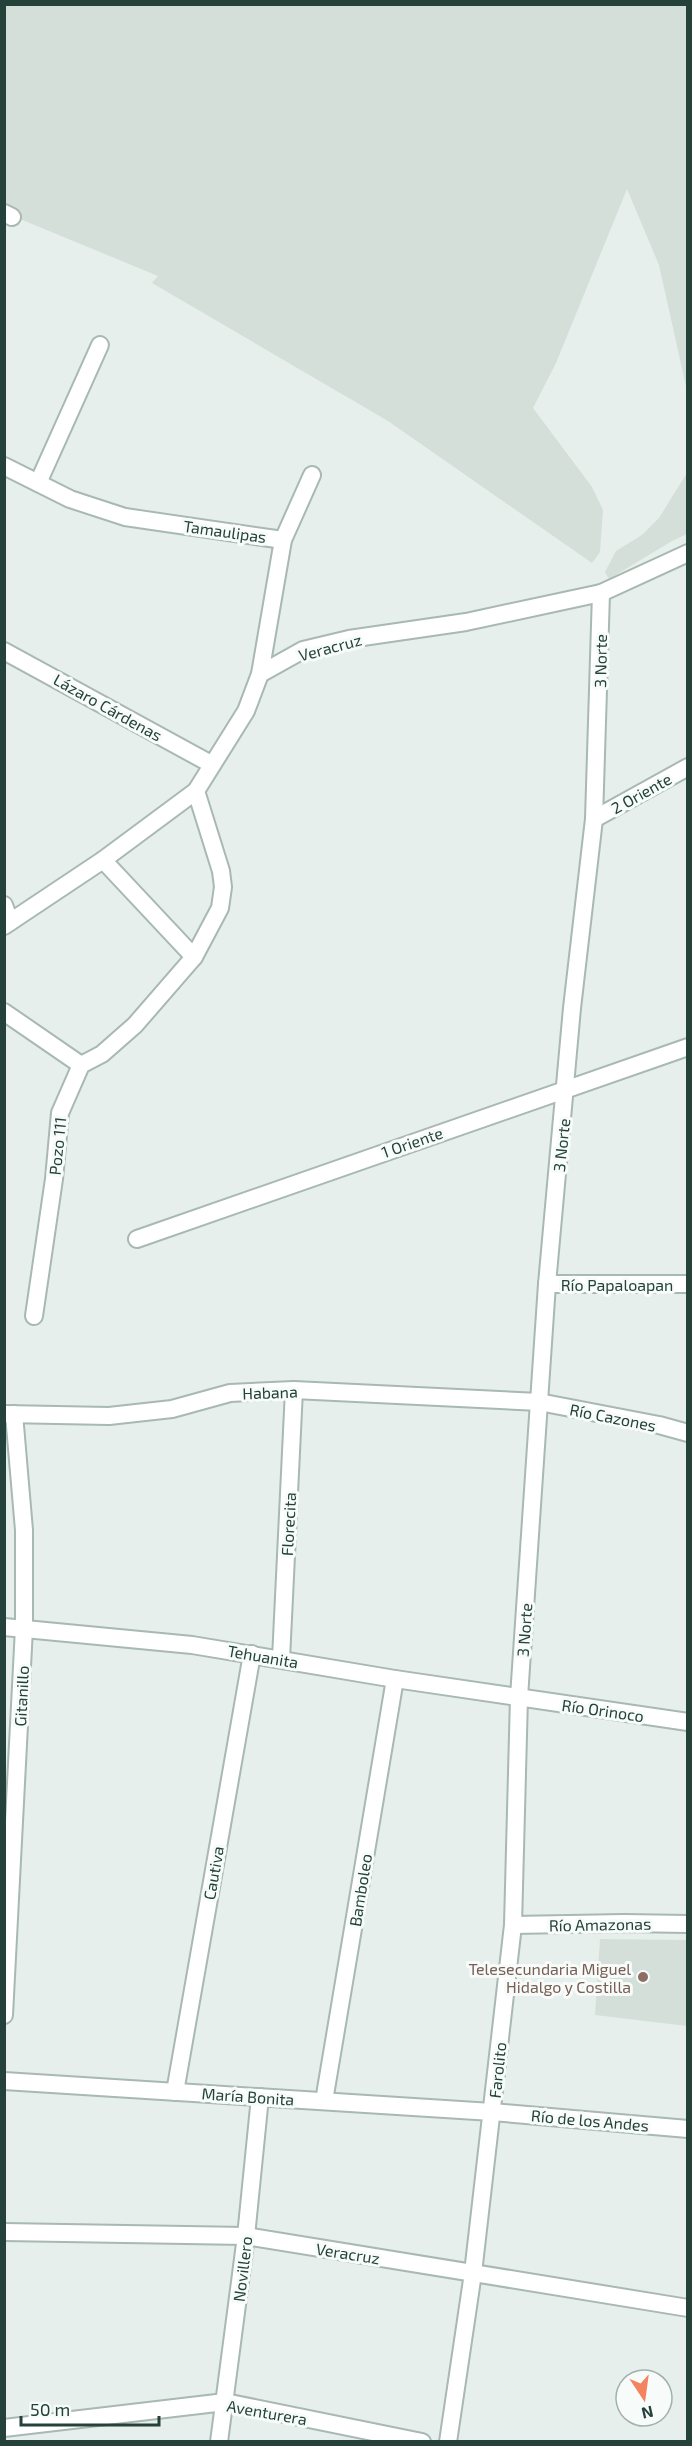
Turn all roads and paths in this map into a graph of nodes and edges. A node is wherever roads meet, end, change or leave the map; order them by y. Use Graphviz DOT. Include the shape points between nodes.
graph roads {
  1 [pos="100,345"];
  2 [pos="5,468"];
  3 [pos="312,475"];
  4 [pos="38,483"];
  5 [pos="283,540"];
  6 [pos="687,553"];
  7 [pos="601,593"];
  8 [pos="4,651"];
  9 [pos="260,674"];
  10 [pos="212,764"];
  11 [pos="687,767"];
  12 [pos="196,791"];
  13 [pos="594,819"];
  14 [pos="103,860"];
  15 [pos="4,905"];
  16 [pos="7,924"];
  17 [pos="194,957"];
  18 [pos="4,1012"];
  19 [pos="687,1047"];
  20 [pos="81,1065"];
  21 [pos="567,1088"];
  22 [pos="137,1239"];
  23 [pos="547,1284"];
  24 [pos="687,1284"];
  25 [pos="34,1316"];
  26 [pos="294,1390"];
  27 [pos="538,1402"];
  28 [pos="9,1414"];
  29 [pos="687,1433"];
  30 [pos="4,1627"];
  31 [pos="24,1628"];
  32 [pos="252,1654"];
  33 [pos="281,1659"];
  34 [pos="395,1679"];
  35 [pos="519,1697"];
  36 [pos="687,1722"];
  37 [pos="687,1924"];
  38 [pos="513,1925"];
  39 [pos="4,2015"];
  40 [pos="4,2081"];
  41 [pos="175,2092"];
  42 [pos="260,2097"];
  43 [pos="324,2101"];
  44 [pos="492,2112"];
  45 [pos="687,2129"];
  46 [pos="4,2232"];
  47 [pos="246,2236"];
  48 [pos="473,2273"];
  49 [pos="687,2308"];
  50 [pos="225,2402"];
  51 [pos="4,2428"];
  52 [pos="219,2442"];
  53 [pos="422,2442"];
  54 [pos="448,2442"];
  1 -- 4 [label="street"];
  2 -- 4 [label="street, Tamaulipas"];
  3 -- 5 [label="street"];
  4 -- 5 [label="street, Tamaulipas" via="70,499 125,517"];
  5 -- 9 [label="street, Tamaulipas"];
  6 -- 7 [label="street, Veracruz"];
  7 -- 9 [label="street, Veracruz" via="466,622 349,639 303,650"];
  7 -- 13 [label="street, 3 Norte"];
  8 -- 10 [label="street, Lázaro Cárdenas"];
  9 -- 10 [label="street" via="246,711"];
  10 -- 12 [label="street"];
  11 -- 13 [label="street, 2 Oriente"];
  12 -- 14 [label="street"];
  12 -- 17 [label="street" via="223,887 220,909"];
  13 -- 21 [label="street, 3 Norte" via="572,1008"];
  14 -- 16 [label="street"];
  14 -- 17 [label="street"];
  15 -- 16 [label="street"];
  17 -- 20 [label="street" via="135,1025 102,1054"];
  18 -- 20 [label="street"];
  19 -- 21 [label="street, 1 Oriente"];
  20 -- 25 [label="street, Pozo 111" via="60,1113"];
  21 -- 22 [label="street, 1 Oriente"];
  21 -- 23 [label="street, 3 Norte"];
  23 -- 24 [label="street, Río Papaloapan"];
  23 -- 27 [label="street, 3 Norte"];
  26 -- 27 [label="street, Habana"];
  26 -- 28 [label="street, Habana" via="230,1393 172,1408 109,1416"];
  26 -- 33 [label="street, Florecita"];
  27 -- 29 [label="street, Río Cazones"];
  27 -- 35 [label="street, 3 Norte"];
  28 -- 31 [label="street, Gitanillo" via="24,1530"];
  30 -- 31 [label="street, Tehuanita"];
  31 -- 32 [label="street, Tehuanita"];
  31 -- 39 [label="street, Gitanillo"];
  32 -- 33 [label="street, Tehuanita"];
  32 -- 41 [label="street, Cautiva"];
  33 -- 34 [label="street, Tehuanita"];
  34 -- 35 [label="street, Tehuanita"];
  34 -- 43 [label="street, Bamboleo"];
  35 -- 36 [label="street, Río Orinoco"];
  35 -- 38 [label="street, Farolito"];
  37 -- 38 [label="street, Río Amazonas"];
  38 -- 44 [label="street, Farolito"];
  40 -- 41 [label="street, María Bonita"];
  41 -- 42 [label="street, María Bonita"];
  42 -- 43 [label="street, María Bonita"];
  42 -- 47 [label="street, Novillero"];
  43 -- 44 [label="street, María Bonita"];
  44 -- 45 [label="street, Río de los Andes"];
  44 -- 48 [label="street, Farolito"];
  46 -- 47 [label="street, Veracruz"];
  47 -- 48 [label="street, Veracruz"];
  47 -- 50 [label="street, Novillero"];
  48 -- 49 [label="street, Veracruz"];
  48 -- 54 [label="street, Farolito"];
  50 -- 51 [label="street, Aventurera"];
  50 -- 52 [label="street, Novillero"];
  50 -- 53 [label="street, Aventurera"];
}
